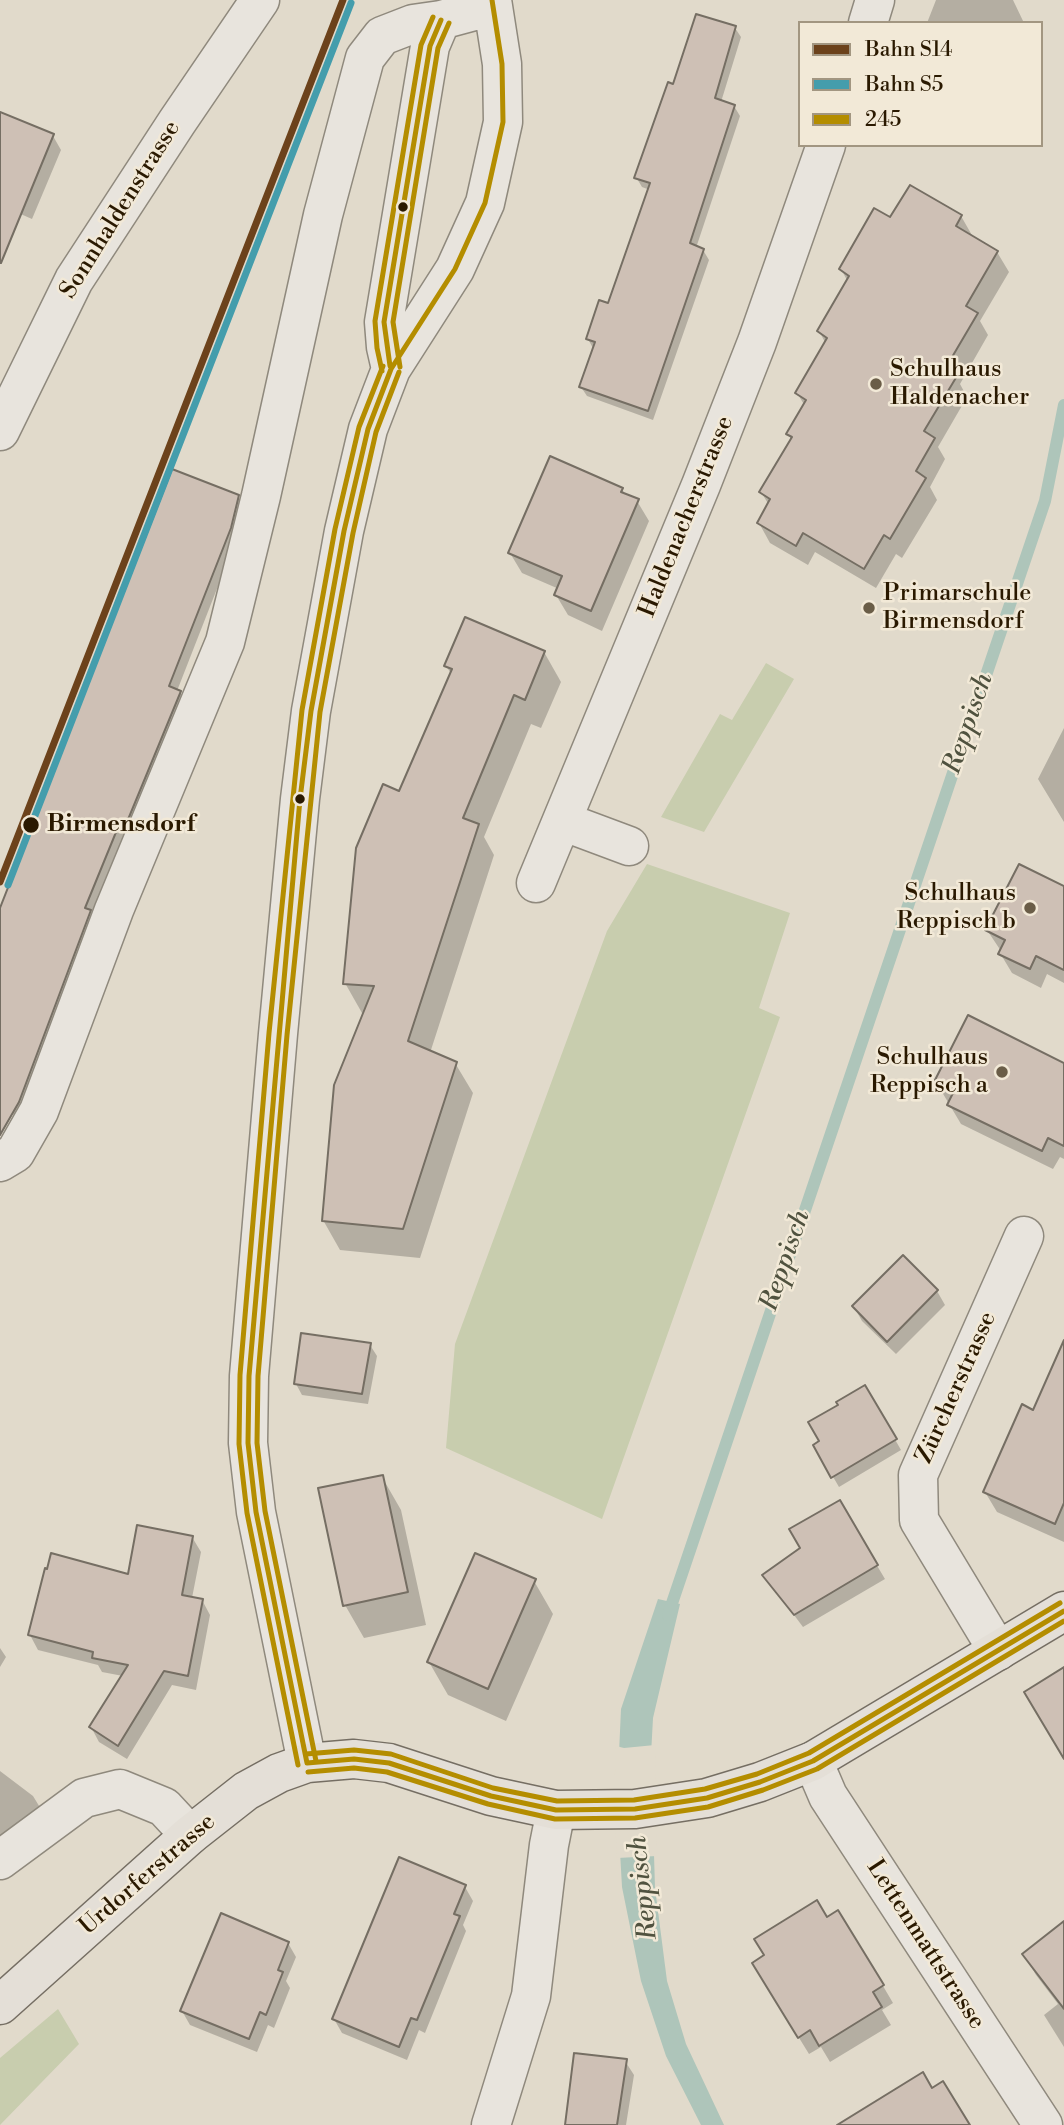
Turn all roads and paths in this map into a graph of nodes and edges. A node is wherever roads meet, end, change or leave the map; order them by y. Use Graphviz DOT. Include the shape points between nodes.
graph roads {
  1 [pos="260,0"];
  2 [pos="875,0"];
  3 [pos="492,3"];
  4 [pos="441,20"];
  5 [pos="869,21"];
  6 [pos="825,147"];
  7 [pos="391,369"];
  8 [pos="0,431"];
  9 [pos="562,821"];
  10 [pos="629,846"];
  11 [pos="536,883"];
  12 [pos="0,1162"];
  13 [pos="1024,1236"];
  14 [pos="1064,1611"];
  15 [pos="998,1651"];
  16 [pos="813,1761"];
  17 [pos="307,1763"];
  18 [pos="556,1810"];
  19 [pos="190,1835"];
  20 [pos="0,1860"];
  21 [pos="0,2005"];
  22 [pos="491,2125"];
  23 [pos="1043,2125"];
  1 -- 8 [label="street, Sonnhaldenstrasse" via="74,280"];
  2 -- 5 [label="street"];
  3 -- 4 [label="street"];
  3 -- 7 [label="street" via="502,64 503,122 485,203 455,269"];
  4 -- 7 [label="street" via="430,46 384,322"];
  4 -- 12 [label="street" via="382,36 365,58 323,215 225,642 114,910 39,1111 15,1153"];
  6 -- 9 [label="street, Haldenacherstrasse" via="757,342"];
  7 -- 17 [label="street" via="368,429 344,531 311,711 249,1376 248,1443 256,1512"];
  9 -- 10 [label="street"];
  9 -- 11 [label="street, Haldenacherstrasse"];
  13 -- 15 [label="street, Zürcherstrasse" via="918,1475 919,1520"];
  14 -- 15 [label="main road"];
  15 -- 16 [label="main road"];
  16 -- 18 [label="main road" via="760,1782 681,1803"];
  16 -- 23 [label="street, Lettenmattstrasse" via="828,1796"];
  17 -- 18 [label="main road" via="354,1759 388,1763 491,1796"];
  17 -- 19 [label="main road, Urdorferstrasse" via="246,1791"];
  18 -- 22 [label="street" via="531,1997"];
  19 -- 20 [label="street" via="164,1807 120,1789 84,1798"];
  19 -- 21 [label="main road, Urdorferstrasse"];
}
